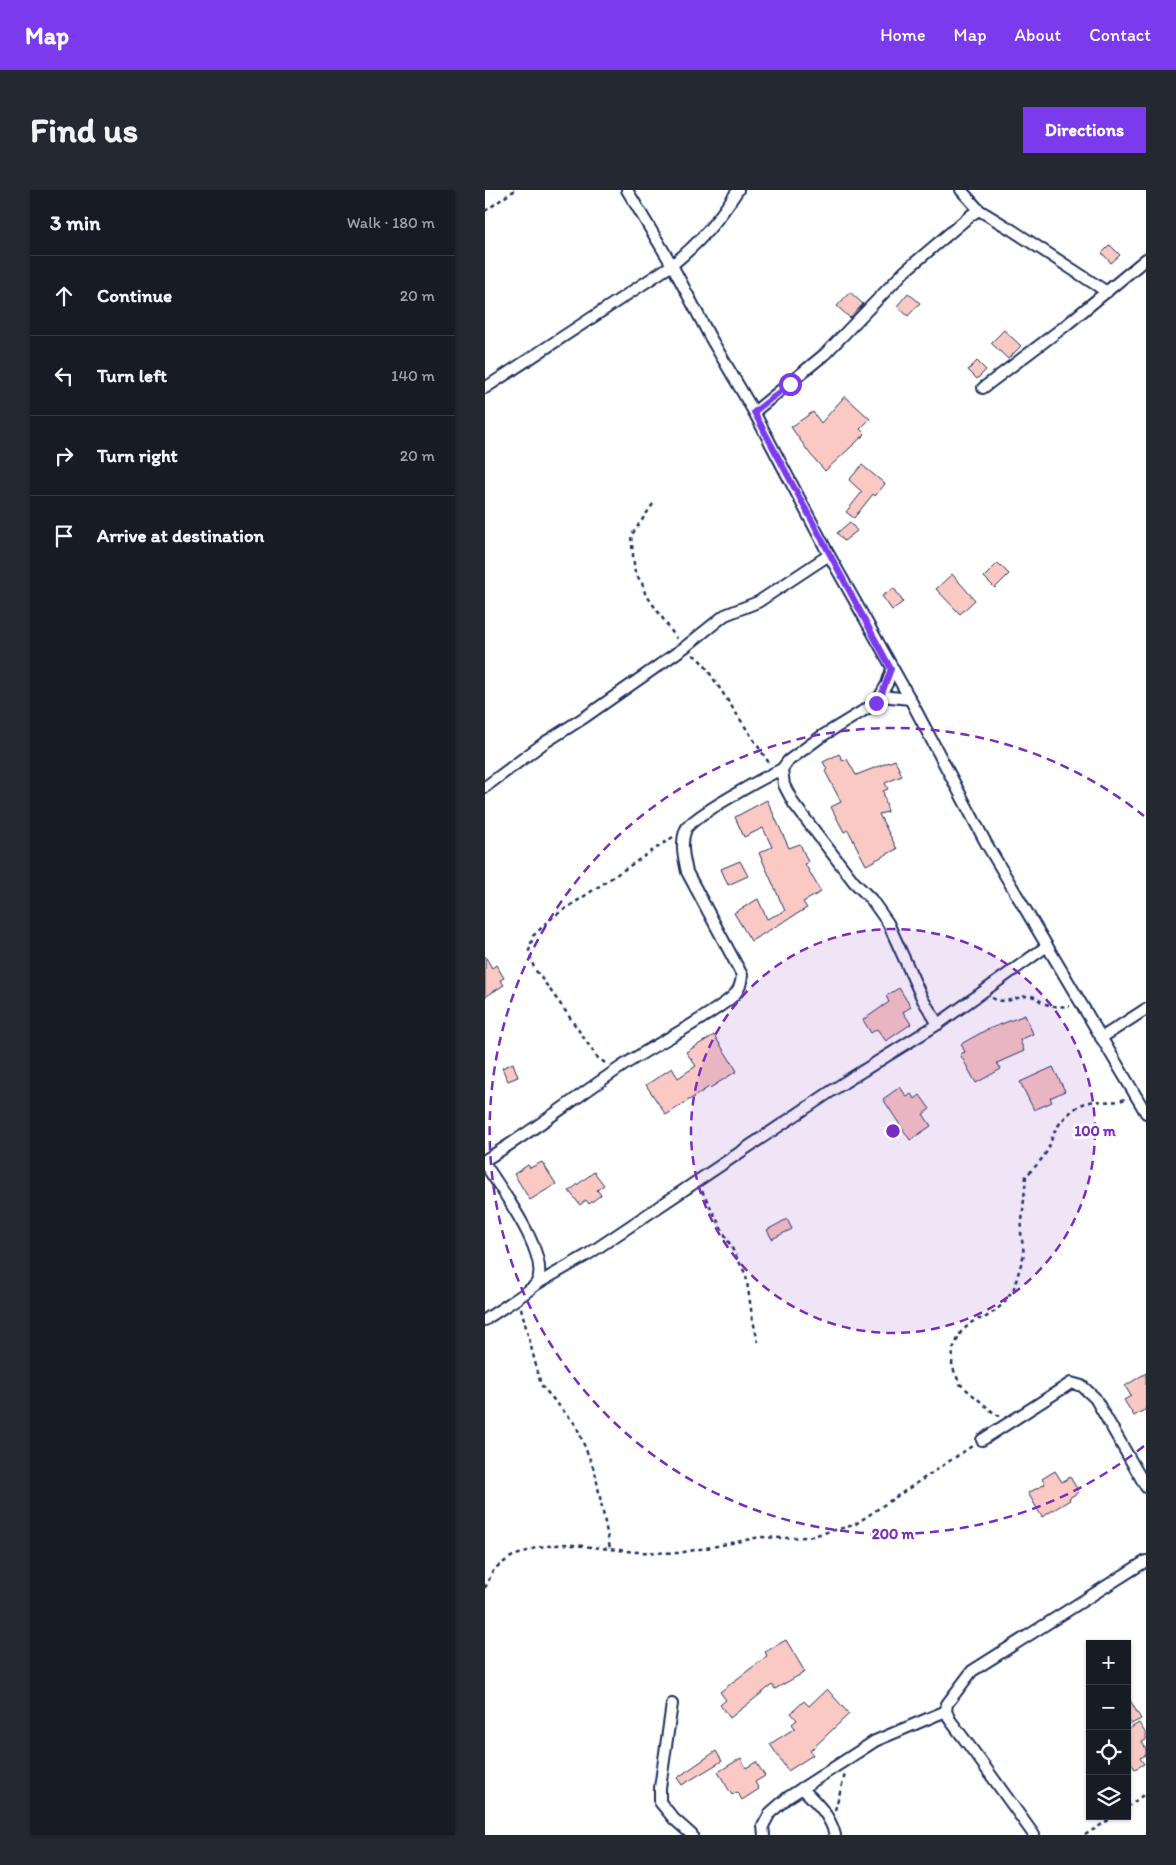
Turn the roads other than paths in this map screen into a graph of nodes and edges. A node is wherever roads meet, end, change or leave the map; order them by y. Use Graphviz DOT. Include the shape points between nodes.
graph roads {
  1 [pos="627,190"];
  2 [pos="739,190"];
  3 [pos="961,190"];
  4 [pos="979,210"];
  5 [pos="1146,259"];
  6 [pos="672,265"];
  7 [pos="1107,292"];
  8 [pos="485,388"];
  9 [pos="983,388"];
  10 [pos="754,412"];
  11 [pos="829,555"];
  12 [pos="891,669"];
  13 [pos="881,696"];
  14 [pos="909,699"];
  15 [pos="778,771"];
  16 [pos="485,788"];
  17 [pos="1047,946"];
  18 [pos="1146,1009"];
  19 [pos="937,1024"];
  20 [pos="1101,1038"];
  21 [pos="1146,1113"];
  22 [pos="485,1160"];
  23 [pos="485,1164"];
  24 [pos="535,1285"];
  25 [pos="485,1320"];
  26 [pos="982,1440"];
  27 [pos="1146,1487"];
  28 [pos="1146,1561"];
  29 [pos="672,1704"];
  30 [pos="946,1711"];
  31 [pos="801,1788"];
  32 [pos="692,1835"];
  33 [pos="763,1835"];
  34 [pos="835,1835"];
  35 [pos="1034,1835"];
  1 -- 6 [label="street"];
  2 -- 6 [label="street" via="696,245"];
  3 -- 4 [label="street"];
  4 -- 7 [label="street"];
  4 -- 10 [label="street" via="905,271 825,354"];
  5 -- 7 [label="street"];
  6 -- 8 [label="street"];
  6 -- 10 [label="street"];
  7 -- 9 [label="street"];
  10 -- 11 [label="street"];
  11 -- 12 [label="street"];
  11 -- 16 [label="street" via="758,602 725,615 585,718 543,743"];
  12 -- 13 [label="street"];
  12 -- 14 [label="street"];
  13 -- 14 [label="street"];
  13 -- 15 [label="street" via="876,703 822,736"];
  14 -- 17 [label="street" via="986,843"];
  15 -- 19 [label="street" via="794,804 888,924"];
  15 -- 22 [label="street" via="737,793 687,828 683,842 687,872 740,970 741,986 732,997 707,1014 621,1067"];
  17 -- 19 [label="street"];
  17 -- 20 [label="street"];
  18 -- 20 [label="street"];
  19 -- 24 [label="street" via="587,1255"];
  20 -- 21 [label="street"];
  23 -- 24 [label="street" via="525,1228 537,1254 540,1271"];
  24 -- 25 [label="street"];
  26 -- 27 [label="street" via="1071,1383 1082,1386 1095,1398"];
  28 -- 30 [label="street" via="972,1670 947,1704"];
  29 -- 32 [label="street" via="660,1788 661,1802"];
  30 -- 31 [label="street" via="875,1741"];
  30 -- 35 [label="street" via="949,1720"];
  31 -- 33 [label="street" via="770,1813 763,1826"];
  31 -- 34 [label="street" via="820,1806 832,1823"];
}
